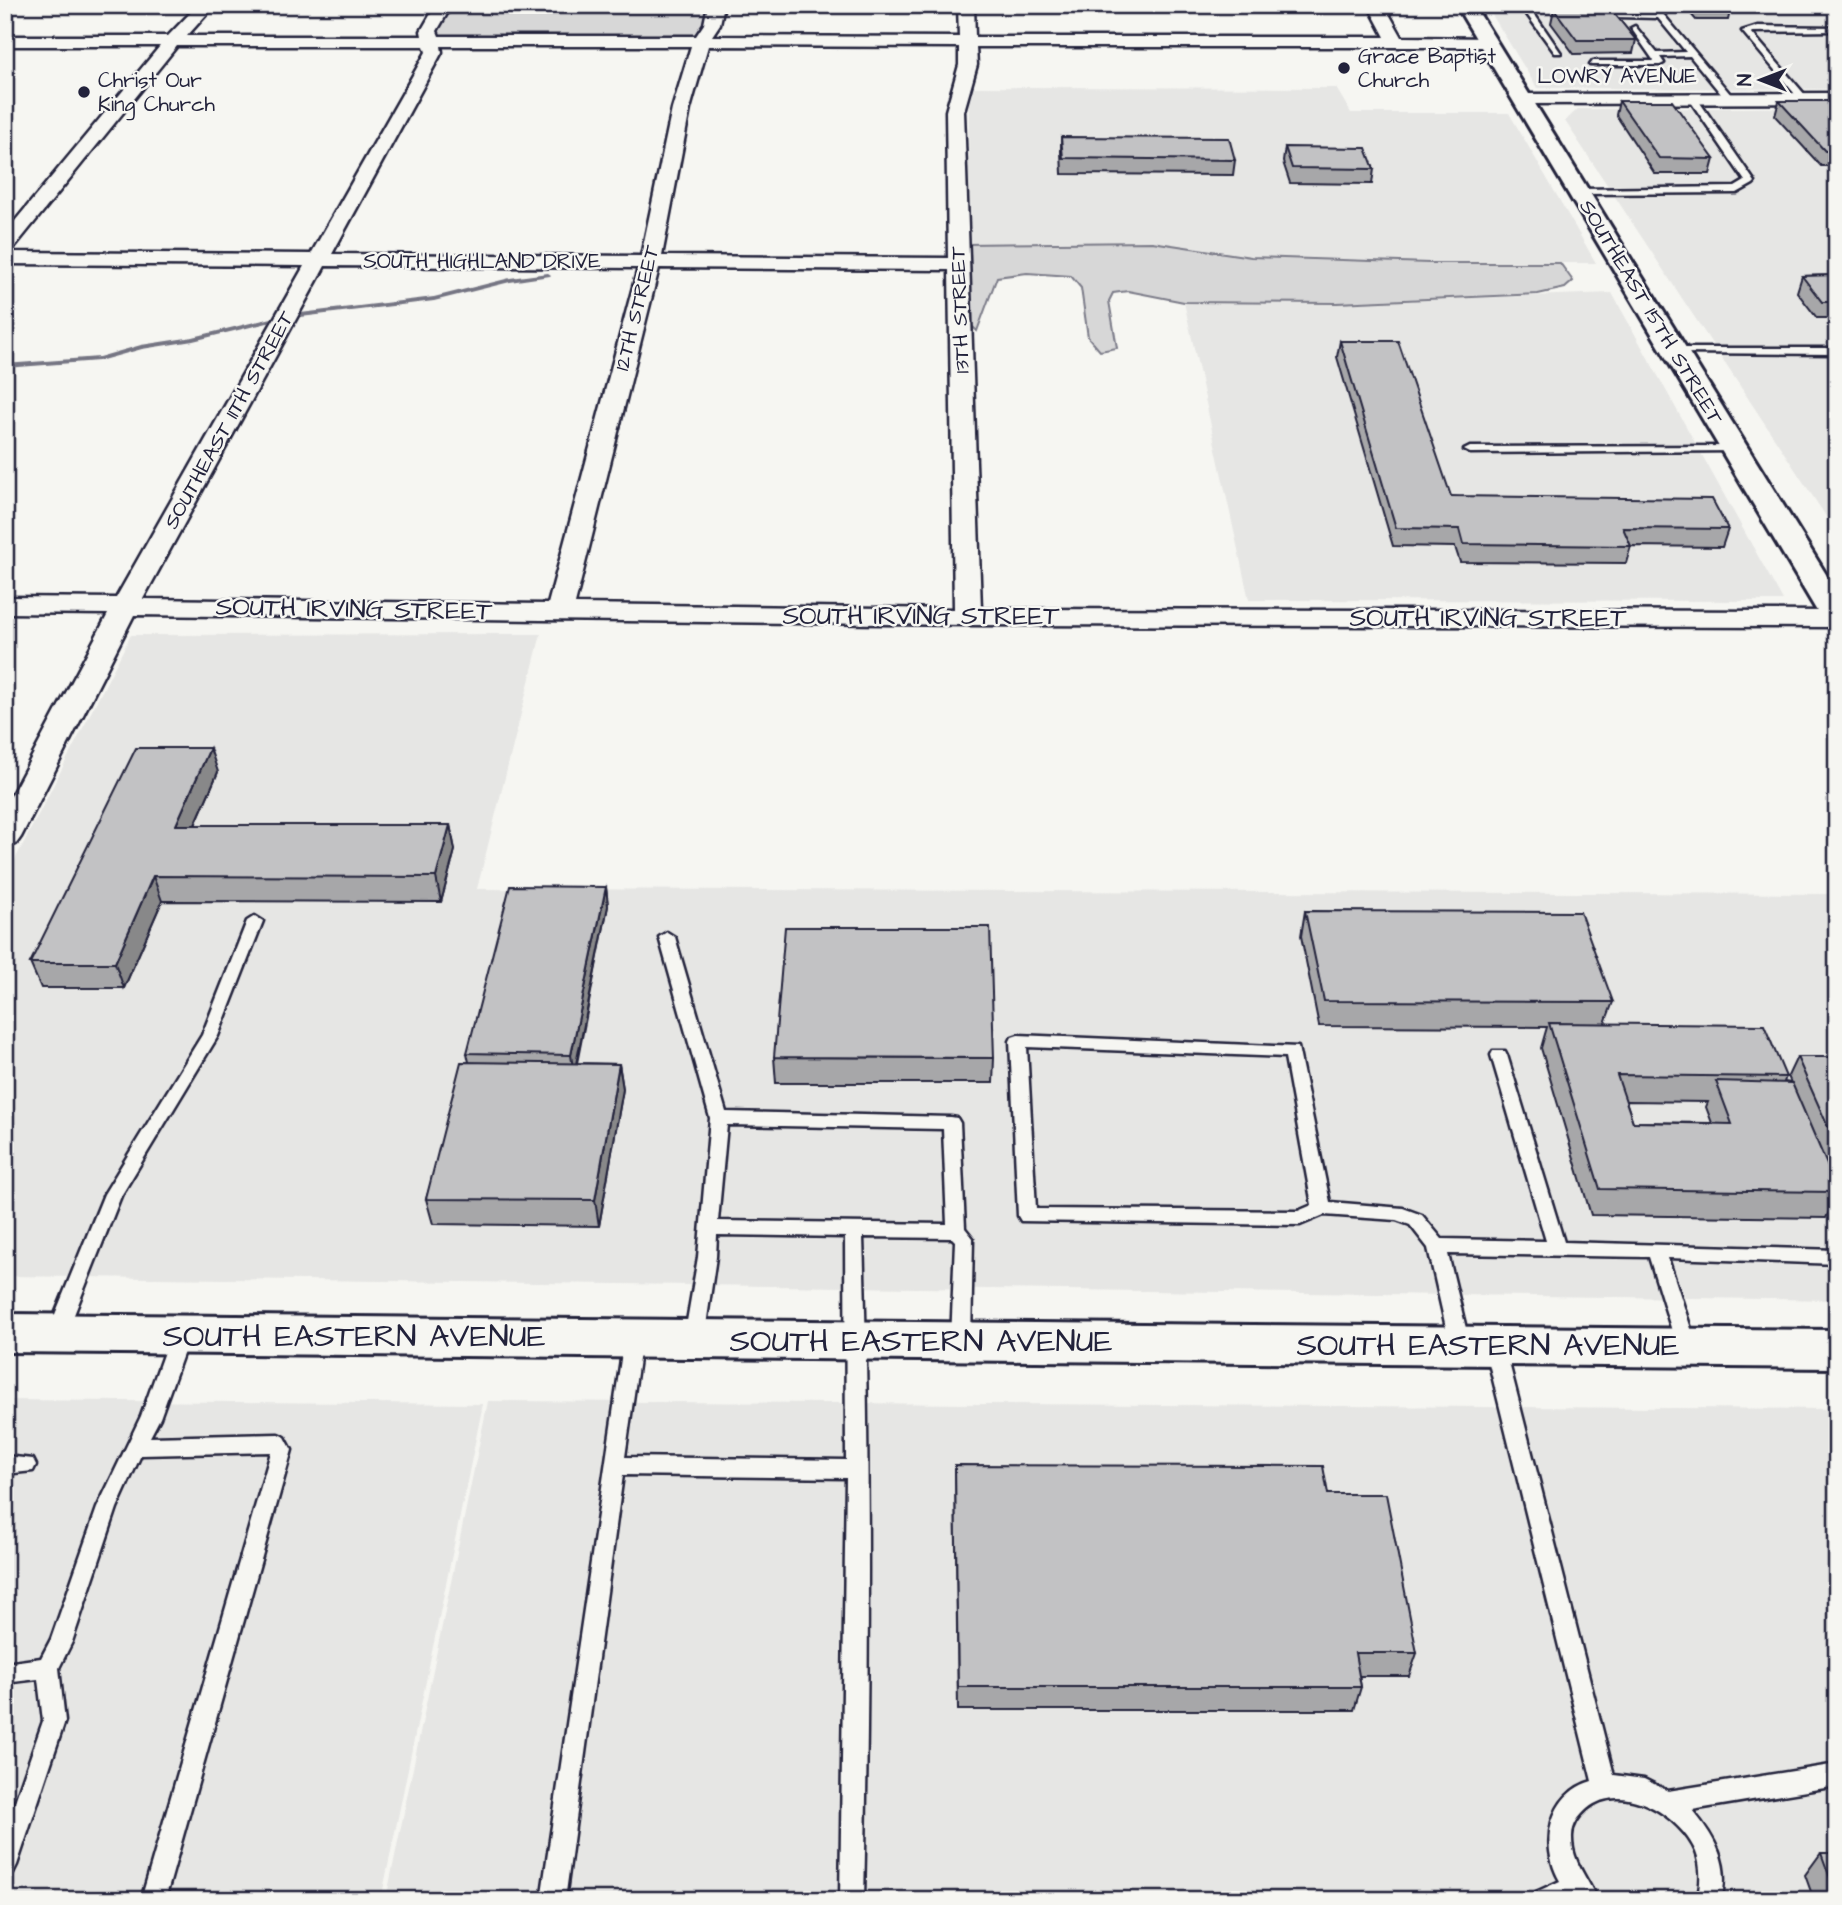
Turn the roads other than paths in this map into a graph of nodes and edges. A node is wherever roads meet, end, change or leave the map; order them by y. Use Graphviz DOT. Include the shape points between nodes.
graph roads {
  1 [pos="207,5"];
  2 [pos="443,5"];
  3 [pos="716,5"];
  4 [pos="967,5"];
  5 [pos="1376,5"];
  6 [pos="1465,5"];
  7 [pos="1524,5"];
  8 [pos="1604,5"];
  9 [pos="1635,28"];
  10 [pos="1837,29"];
  11 [pos="5,41"];
  12 [pos="431,41"];
  13 [pos="701,41"];
  14 [pos="172,42"];
  15 [pos="1488,42"];
  16 [pos="968,43"];
  17 [pos="1397,43"];
  18 [pos="1558,51"];
  19 [pos="1692,54"];
  20 [pos="1655,55"];
  21 [pos="1593,63"];
  22 [pos="1802,98"];
  23 [pos="1837,98"];
  24 [pos="1522,99"];
  25 [pos="1693,99"];
  26 [pos="1730,99"];
  27 [pos="1579,192"];
  28 [pos="5,246"];
  29 [pos="5,258"];
  30 [pos="319,260"];
  31 [pos="650,262"];
  32 [pos="958,264"];
  33 [pos="1675,351"];
  34 [pos="1837,351"];
  35 [pos="1734,449"];
  36 [pos="1470,450"];
  37 [pos="5,605"];
  38 [pos="126,605"];
  39 [pos="559,613"];
  40 [pos="968,617"];
  41 [pos="1837,619"];
  42 [pos="5,837"];
  43 [pos="255,921"];
  44 [pos="667,937"];
  45 [pos="1499,1055"];
  46 [pos="719,1118"];
  47 [pos="1322,1208"];
  48 [pos="708,1228"];
  49 [pos="855,1229"];
  50 [pos="956,1231"];
  51 [pos="1437,1246"];
  52 [pos="1557,1249"];
  53 [pos="1656,1250"];
  54 [pos="1837,1257"];
  55 [pos="5,1333"];
  56 [pos="58,1334"];
  57 [pos="180,1334"];
  58 [pos="632,1338"];
  59 [pos="694,1339"];
  60 [pos="857,1341"];
  61 [pos="961,1341"];
  62 [pos="1478,1346"];
  63 [pos="1687,1347"];
  64 [pos="1837,1349"];
  65 [pos="135,1446"];
  66 [pos="614,1466"];
  67 [pos="855,1469"];
  68 [pos="48,1667"];
  69 [pos="5,1673"];
  70 [pos="1837,1774"];
  71 [pos="1605,1786"];
  72 [pos="1668,1802"];
  73 [pos="5,1865"];
  74 [pos="1580,1893"];
  75 [pos="153,1900"];
  76 [pos="553,1900"];
  77 [pos="852,1900"];
  78 [pos="1544,1900"];
  79 [pos="1709,1900"];
  1 -- 14 [label="street"];
  2 -- 12 [label="street, SOUTHEAST 11TH STREET" via="429,31"];
  3 -- 13 [label="street, 12TH STREET" via="712,24"];
  4 -- 16 [label="street, 13TH STREET"];
  5 -- 17 [label="street"];
  6 -- 15 [label="main road, SOUTHEAST 15TH STREET"];
  7 -- 18 [label="lane"];
  8 -- 19 [label="lane" via="1615,15 1660,16"];
  9 -- 20 [label="lane"];
  10 -- 22 [label="lane" via="1746,31"];
  11 -- 14 [label="street"];
  12 -- 13 [label="street"];
  12 -- 14 [label="street"];
  12 -- 30 [label="street, SOUTHEAST 11TH STREET" via="434,52"];
  13 -- 16 [label="street"];
  13 -- 31 [label="street, 12TH STREET" via="681,109"];
  14 -- 28 [label="street"];
  15 -- 17 [label="street"];
  15 -- 24 [label="main road, SOUTHEAST 15TH STREET"];
  16 -- 17 [label="street"];
  16 -- 32 [label="street, 13TH STREET" via="968,65 954,111"];
  19 -- 20 [label="lane"];
  19 -- 26 [label="lane"];
  20 -- 21 [label="lane" via="1660,63"];
  22 -- 23 [label="street, LOWRY AVENUE"];
  22 -- 26 [label="street, LOWRY AVENUE"];
  24 -- 25 [label="street, LOWRY AVENUE"];
  24 -- 27 [label="main road, SOUTHEAST 15TH STREET"];
  25 -- 26 [label="street, LOWRY AVENUE"];
  25 -- 27 [label="lane" via="1750,182 1737,190"];
  27 -- 33 [label="main road, SOUTHEAST 15TH STREET"];
  29 -- 30 [label="street, SOUTH HIGHLAND DRIVE"];
  30 -- 31 [label="street, SOUTH HIGHLAND DRIVE"];
  30 -- 38 [label="street, SOUTHEAST 11TH STREET"];
  31 -- 32 [label="street, SOUTH HIGHLAND DRIVE"];
  31 -- 39 [label="street, 12TH STREET"];
  32 -- 40 [label="street, 13TH STREET"];
  33 -- 34 [label="lane"];
  33 -- 35 [label="main road, SOUTHEAST 15TH STREET"];
  35 -- 36 [label="lane"];
  35 -- 41 [label="main road, SOUTHEAST 15TH STREET"];
  37 -- 38 [label="street, SOUTH IRVING STREET"];
  38 -- 39 [label="street, SOUTH IRVING STREET"];
  38 -- 42 [label="street, SOUTHEAST 11TH STREET"];
  39 -- 40 [label="street, SOUTH IRVING STREET"];
  40 -- 41 [label="street, SOUTH IRVING STREET"];
  43 -- 56 [label="lane" via="210,1036 113,1194"];
  44 -- 46 [label="lane"];
  45 -- 52 [label="lane"];
  46 -- 48 [label="lane"];
  46 -- 50 [label="lane" via="951,1122"];
  47 -- 47 [label="lane" via="1293,1051 1018,1041 1027,1216 1300,1219"];
  47 -- 51 [label="lane" via="1397,1213 1416,1220"];
  48 -- 49 [label="lane"];
  48 -- 59 [label="lane"];
  49 -- 50 [label="lane"];
  49 -- 60 [label="lane"];
  50 -- 61 [label="lane" via="964,1238"];
  51 -- 52 [label="lane"];
  51 -- 62 [label="lane"];
  52 -- 53 [label="lane"];
  53 -- 54 [label="lane"];
  53 -- 63 [label="lane"];
  55 -- 56 [label="main road, SOUTH EASTERN AVENUE"];
  56 -- 57 [label="main road, SOUTH EASTERN AVENUE"];
  57 -- 58 [label="main road, SOUTH EASTERN AVENUE"];
  57 -- 65 [label="lane"];
  58 -- 59 [label="main road, SOUTH EASTERN AVENUE"];
  58 -- 66 [label="lane"];
  59 -- 60 [label="main road, SOUTH EASTERN AVENUE"];
  60 -- 61 [label="main road, SOUTH EASTERN AVENUE"];
  60 -- 67 [label="lane"];
  61 -- 62 [label="main road, SOUTH EASTERN AVENUE"];
  62 -- 63 [label="main road, SOUTH EASTERN AVENUE"];
  62 -- 71 [label="lane"];
  63 -- 64 [label="main road, SOUTH EASTERN AVENUE"];
  65 -- 68 [label="lane"];
  65 -- 75 [label="lane" via="278,1443 282,1450"];
  66 -- 67 [label="lane"];
  66 -- 76 [label="lane"];
  67 -- 77 [label="lane"];
  68 -- 69 [label="lane"];
  68 -- 73 [label="lane" via="54,1721"];
  70 -- 72 [label="lane"];
  71 -- 72 [label="lane" via="1644,1789"];
  71 -- 74 [label="lane" via="1578,1798 1565,1815 1560,1837 1563,1862"];
  72 -- 79 [label="lane" via="1690,1821 1704,1843 1713,1868"];
  74 -- 78 [label="lane"];
}
